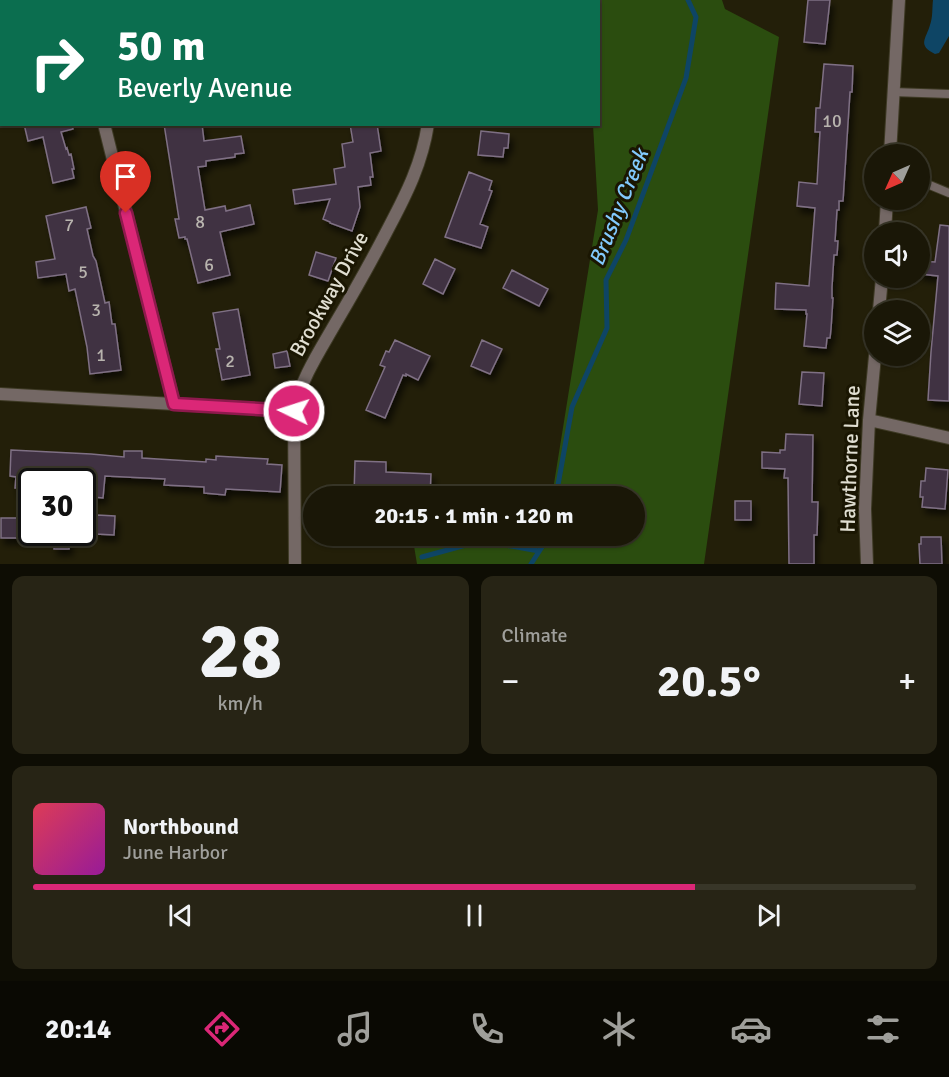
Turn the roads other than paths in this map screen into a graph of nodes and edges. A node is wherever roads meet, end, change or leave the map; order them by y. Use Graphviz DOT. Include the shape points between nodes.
graph roads {
  1 [pos="899,0"];
  2 [pos="894,92"];
  3 [pos="949,94"];
  4 [pos="104,126"];
  5 [pos="429,126"];
  6 [pos="891,144"];
  7 [pos="930,185"];
  8 [pos="949,193"];
  9 [pos="874,366"];
  10 [pos="0,394"];
  11 [pos="174,404"];
  12 [pos="294,411"];
  13 [pos="869,420"];
  14 [pos="949,438"];
  15 [pos="295,564"];
  16 [pos="867,564"];
  1 -- 2 [label="street"];
  2 -- 3 [label="lane"];
  2 -- 6 [label="street"];
  4 -- 11 [label="street"];
  5 -- 12 [label="street, Brookway Drive" via="411,186 308,371"];
  7 -- 8 [label="lane"];
  9 -- 13 [label="street, Hawthorne Lane"];
  10 -- 11 [label="street"];
  11 -- 12 [label="street"];
  12 -- 15 [label="street, Brookway Drive"];
  13 -- 14 [label="street"];
  13 -- 16 [label="street, Hawthorne Lane"];
}
